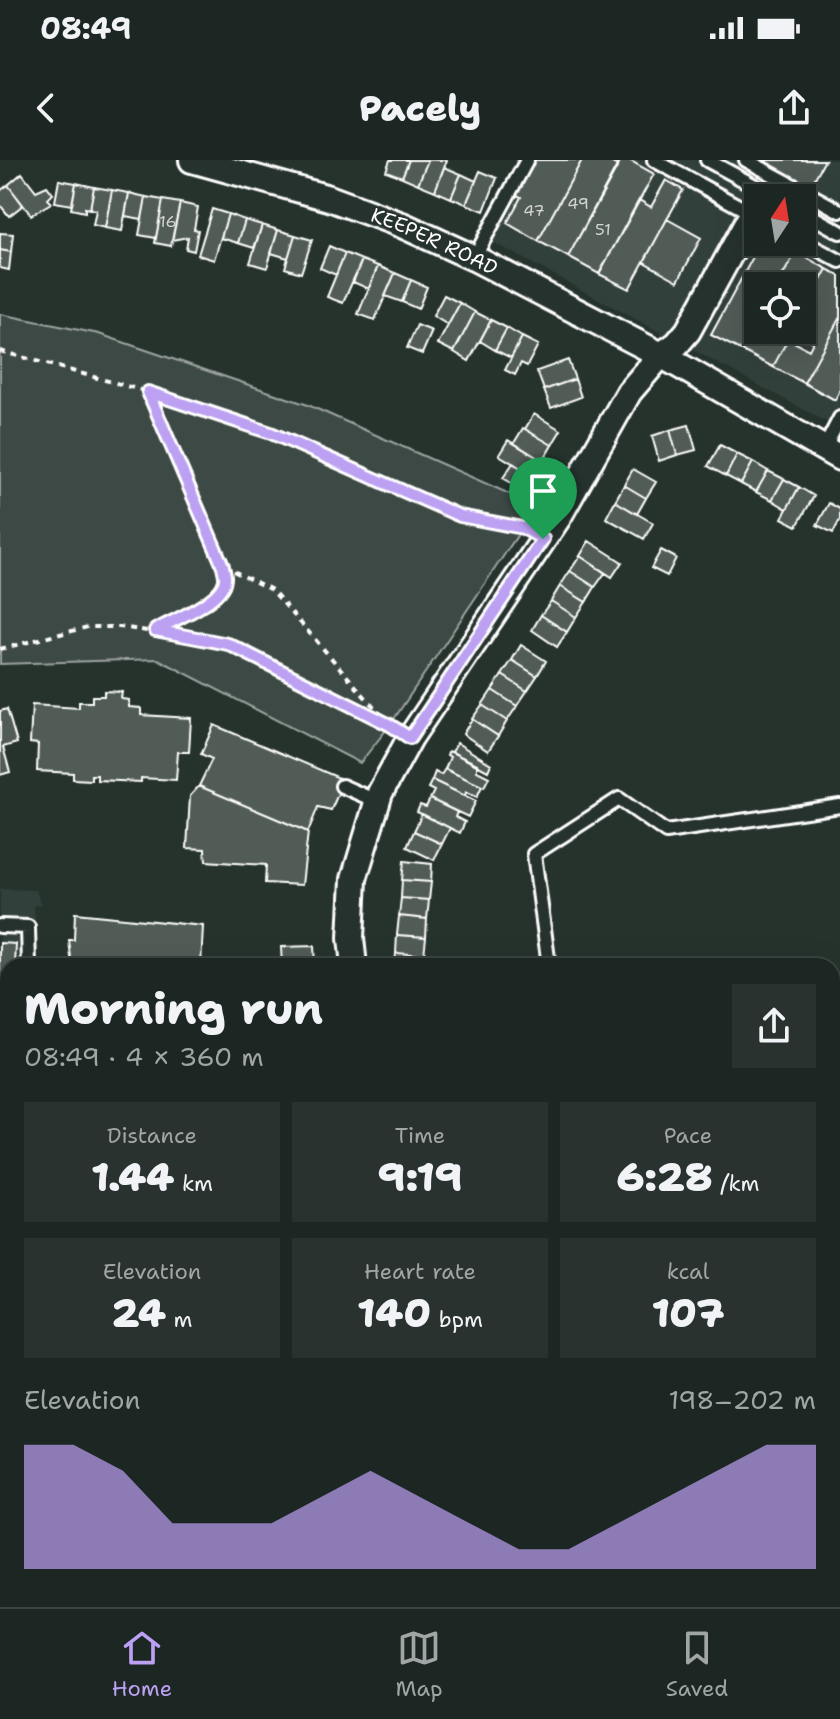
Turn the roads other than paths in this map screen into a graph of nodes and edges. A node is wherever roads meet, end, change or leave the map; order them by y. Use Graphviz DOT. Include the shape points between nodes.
graph roads {
  1 [pos="192,160"];
  2 [pos="527,160"];
  3 [pos="654,160"];
  4 [pos="707,160"];
  5 [pos="746,160"];
  6 [pos="751,184"];
  7 [pos="744,209"];
  8 [pos="840,211"];
  9 [pos="816,219"];
  10 [pos="840,232"];
  11 [pos="744,234"];
  12 [pos="816,248"];
  13 [pos="474,258"];
  14 [pos="840,261"];
  15 [pos="661,355"];
  16 [pos="840,418"];
  17 [pos="832,454"];
  18 [pos="342,786"];
  19 [pos="376,801"];
  20 [pos="840,806"];
  21 [pos="0,926"];
  22 [pos="29,958"];
  23 [pos="353,958"];
  24 [pos="548,958"];
  1 -- 13 [label="street, KEEPER ROAD" via="329,198"];
  2 -- 13 [label="lane"];
  3 -- 7 [label="lane"];
  4 -- 6 [label="lane"];
  5 -- 8 [label="lane"];
  9 -- 10 [label="lane"];
  11 -- 15 [label="street" via="688,331"];
  12 -- 14 [label="lane"];
  13 -- 15 [label="street, KEEPER ROAD"];
  15 -- 17 [label="street, KEEPER ROAD"];
  15 -- 19 [label="street" via="629,392 558,518 400,731"];
  16 -- 17 [label="lane"];
  18 -- 19 [label="lane"];
  19 -- 23 [label="street" via="354,879"];
  20 -- 24 [label="lane" via="666,832 619,799 534,854"];
  21 -- 22 [label="lane" via="28,927"];
}
